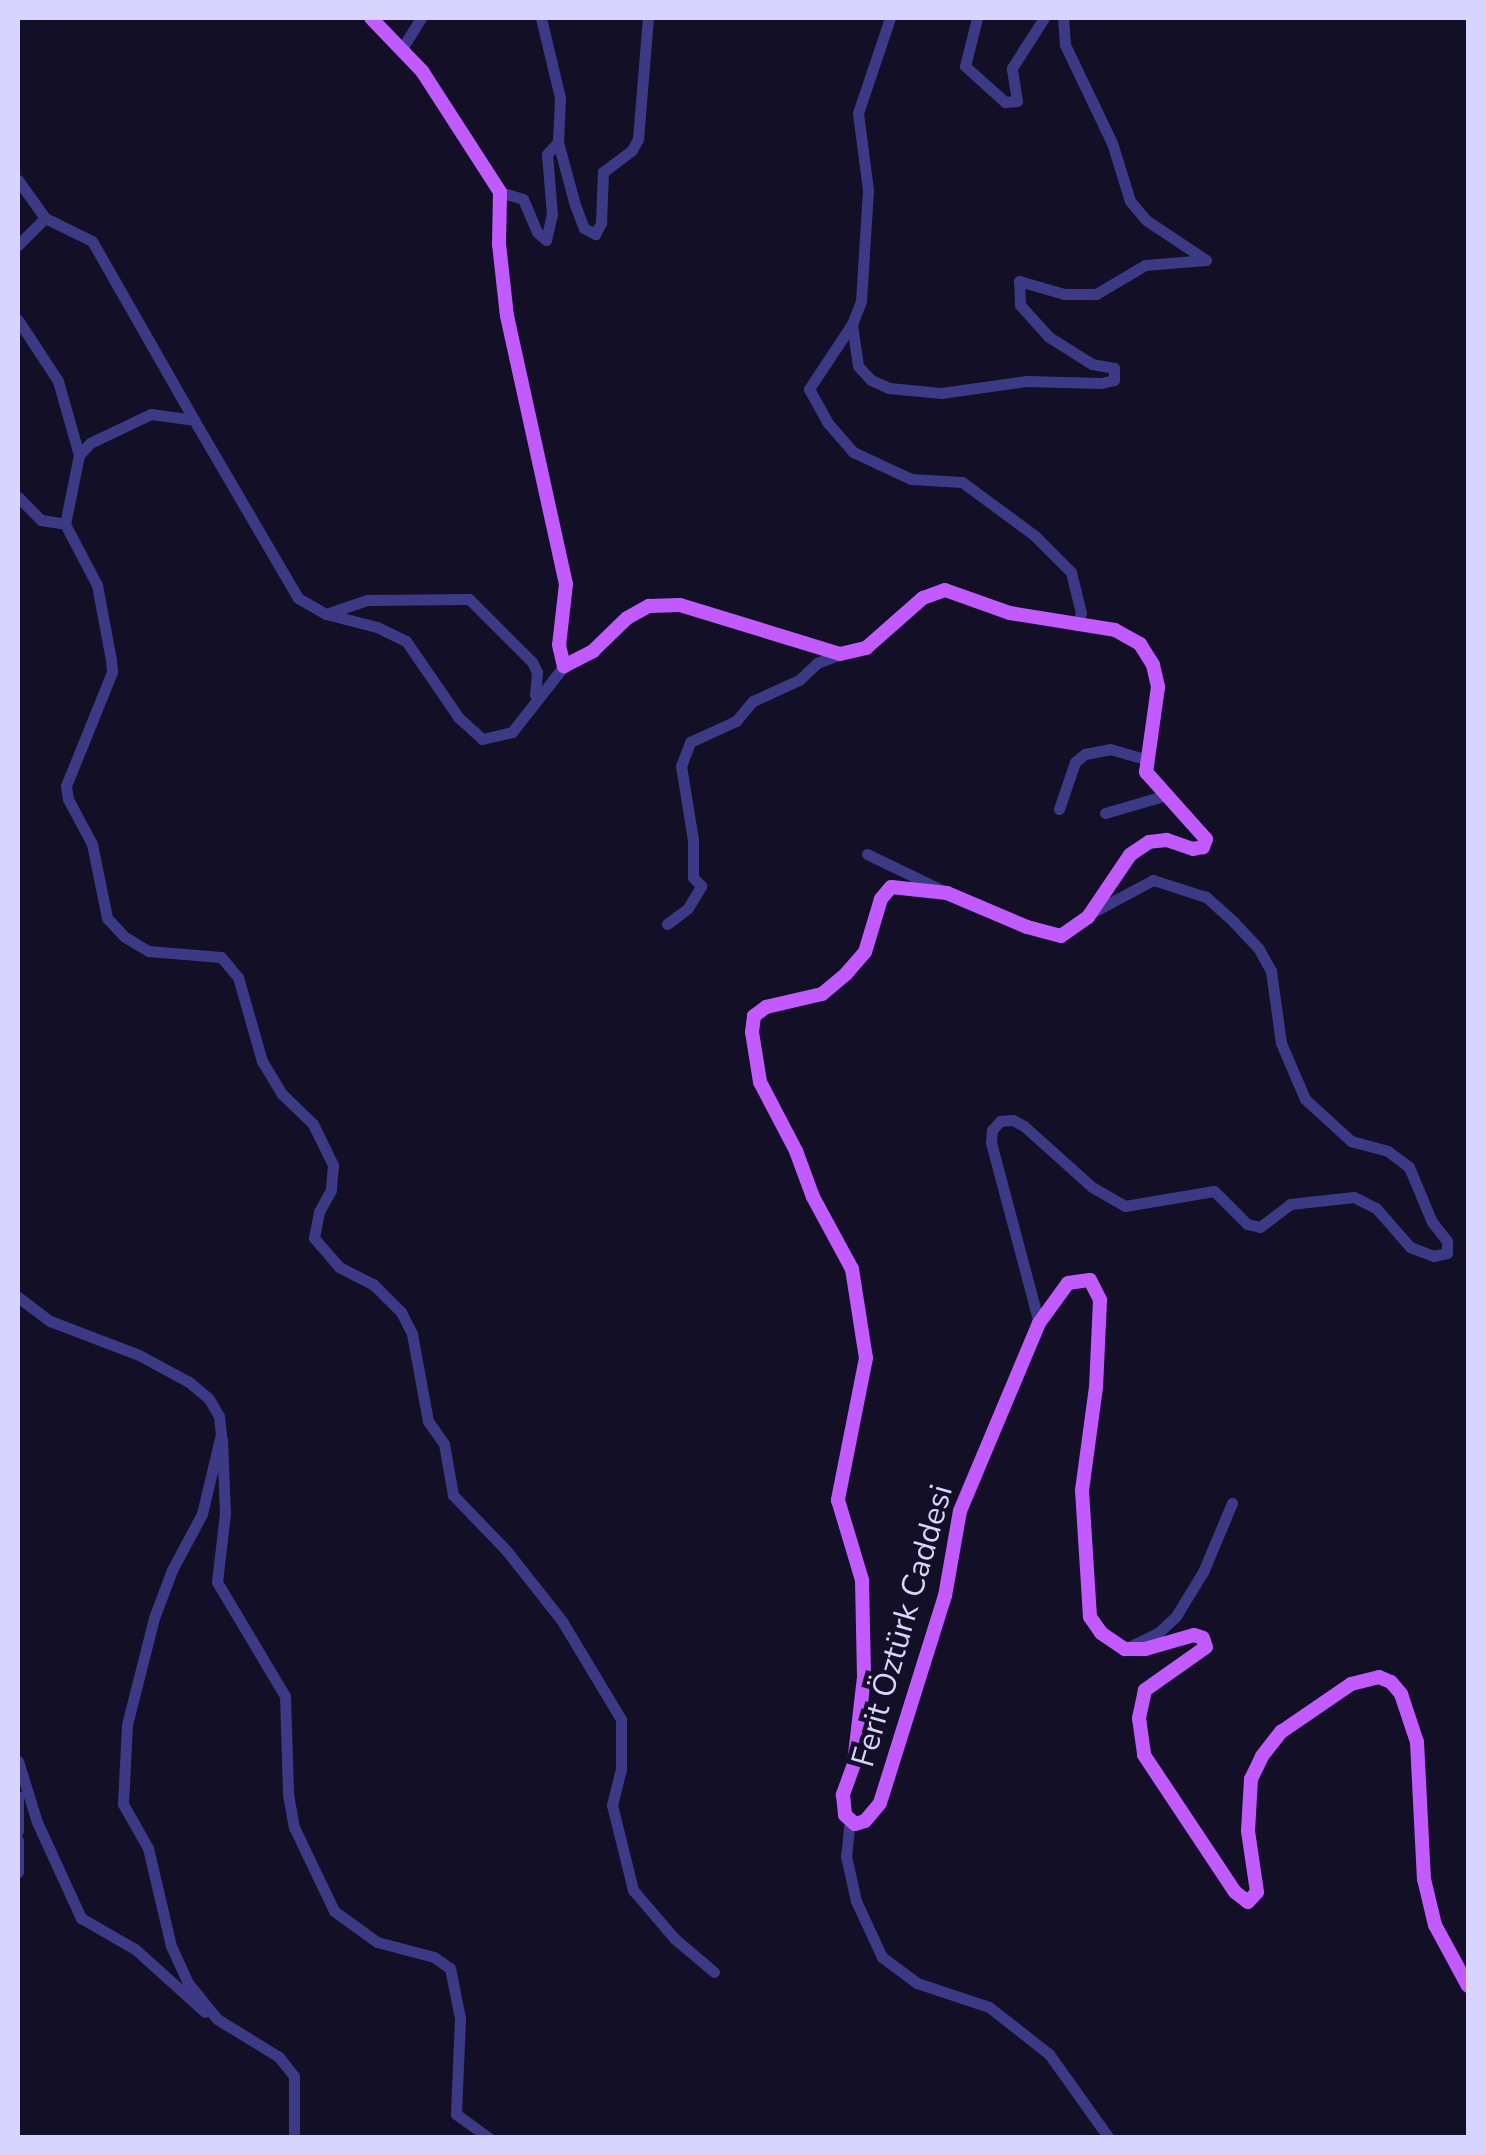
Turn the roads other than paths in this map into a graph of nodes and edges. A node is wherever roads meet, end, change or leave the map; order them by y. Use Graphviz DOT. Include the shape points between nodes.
graph roads {
  1 [pos="371,18"];
  2 [pos="421,18"];
  3 [pos="541,18"];
  4 [pos="648,18"];
  5 [pos="977,18"];
  6 [pos="1044,18"];
  7 [pos="1064,18"];
  8 [pos="888,19"];
  9 [pos="401,50"];
  10 [pos="558,142"];
  11 [pos="18,180"];
  12 [pos="500,192"];
  13 [pos="45,218"];
  14 [pos="18,244"];
  15 [pos="18,320"];
  16 [pos="852,324"];
  17 [pos="194,420"];
  18 [pos="79,456"];
  19 [pos="18,497"];
  20 [pos="65,524"];
  21 [pos="326,614"];
  22 [pos="1077,625"];
  23 [pos="840,654"];
  24 [pos="564,666"];
  25 [pos="532,709"];
  26 [pos="1146,758"];
  27 [pos="1163,796"];
  28 [pos="1059,809"];
  29 [pos="1105,813"];
  30 [pos="866,854"];
  31 [pos="947,893"];
  32 [pos="1088,916"];
  33 [pos="668,924"];
  34 [pos="18,1297"];
  35 [pos="1039,1323"];
  36 [pos="221,1434"];
  37 [pos="1232,1503"];
  38 [pos="1126,1649"];
  39 [pos="18,1761"];
  40 [pos="18,1796"];
  41 [pos="850,1819"];
  42 [pos="18,1831"];
  43 [pos="18,1840"];
  44 [pos="18,1872"];
  45 [pos="714,1972"];
  46 [pos="1468,1986"];
  47 [pos="217,2018"];
  48 [pos="294,2138"];
  49 [pos="490,2138"];
  50 [pos="1108,2138"];
  1 -- 9 [label="main road"];
  2 -- 9 [label="street"];
  3 -- 10 [label="street" via="560,98"];
  4 -- 10 [label="street" via="638,139 604,172 595,234 584,228 574,205"];
  5 -- 6 [label="street" via="965,66 1005,102 1017,101 1012,68"];
  7 -- 16 [label="street" via="1065,45 1112,144 1130,201 1146,220 1206,260 1144,265 1096,294 1064,294 1019,281 1017,300 1048,337 1092,364 1114,368 1114,380 1100,383 1026,380 942,393 889,388 858,366"];
  8 -- 16 [label="street" via="858,113 868,190 861,301"];
  9 -- 12 [label="main road" via="455,118"];
  10 -- 12 [label="street" via="547,154 552,216 546,240 522,199"];
  11 -- 13 [label="street"];
  12 -- 24 [label="main road" via="507,316 566,584 559,646"];
  13 -- 14 [label="street"];
  13 -- 17 [label="street" via="92,240"];
  15 -- 18 [label="street" via="58,382"];
  16 -- 22 [label="street" via="809,389 827,422 853,452 886,471 911,480 962,482 1014,519 1070,572 1081,613"];
  17 -- 18 [label="street" via="151,414 90,443"];
  17 -- 21 [label="street" via="289,586"];
  18 -- 20 [label="street"];
  19 -- 20 [label="street" via="41,520"];
  20 -- 45 [label="street" via="97,585 111,660 66,786 92,844 108,918 148,951 222,957 238,977 262,1062 313,1124 333,1165 314,1238 339,1267 373,1284 401,1312 412,1334 428,1421 444,1444 452,1496 562,1621 621,1719 621,1768 612,1804 633,1890"];
  21 -- 25 [label="street" via="406,641 459,718 482,738 512,732"];
  21 -- 25 [label="street" via="367,600 469,599 532,662 538,684"];
  22 -- 23 [label="main road" via="1010,613 945,590 923,598 866,648"];
  22 -- 26 [label="main road" via="1115,630 1140,644 1153,665 1158,687"];
  23 -- 24 [label="main road" via="680,604 649,606 594,651"];
  23 -- 33 [label="street" via="690,742 681,766 693,878 701,886"];
  24 -- 25 [label="street"];
  26 -- 27 [label="main road" via="1146,772"];
  26 -- 28 [label="street" via="1110,749 1084,754"];
  27 -- 29 [label="street"];
  27 -- 32 [label="main road" via="1203,832 1206,844 1194,850 1149,842 1130,855"];
  30 -- 31 [label="street"];
  31 -- 32 [label="main road, Ferit Öztürk Caddesi" via="1049,935 1071,933"];
  31 -- 41 [label="main road, Ferit Öztürk Caddesi" via="892,887 881,899 865,952 846,974 814,998 758,1010 752,1022 760,1082 852,1268 866,1358 838,1500 862,1580 860,1724 843,1796"];
  32 -- 35 [label="street" via="1153,880 1206,897 1234,922 1271,970 1281,1043 1306,1099 1351,1142 1388,1151 1408,1167 1447,1241 1446,1253 1433,1256 1410,1246 1376,1208 1354,1197 1290,1204 1260,1227 1248,1224 1214,1191 1126,1206 1092,1187 1024,1126 1000,1121 991,1142"];
  34 -- 36 [label="street" via="50,1322 139,1355 195,1386 217,1410"];
  35 -- 38 [label="main road, Ferit Öztürk Caddesi" via="1068,1282 1095,1284 1100,1332 1082,1490 1086,1596 1101,1634"];
  35 -- 41 [label="main road, Ferit Öztürk Caddesi" via="960,1511 945,1596 880,1803 865,1821"];
  36 -- 47 [label="street" via="202,1514 154,1618 122,1764 123,1804 148,1848 171,1946 195,1994"];
  36 -- 49 [label="street" via="225,1513 217,1582 286,1696 289,1808 298,1839 326,1900 344,1920 378,1942 450,1968 460,2018 456,2114"];
  37 -- 38 [label="street" via="1176,1616"];
  38 -- 46 [label="main road" via="1194,1635 1205,1642 1200,1656 1145,1690 1139,1718 1144,1755 1248,1902 1257,1892 1248,1831 1250,1779 1262,1756 1281,1732 1351,1684 1379,1677 1391,1682 1416,1742 1424,1879 1435,1925"];
  39 -- 47 [label="street" via="37,1822 82,1918 134,1949"];
  40 -- 42 [label="street"];
  41 -- 50 [label="street" via="856,1901 882,1957 916,1984 989,2007 1049,2054"];
  43 -- 44 [label="street"];
  47 -- 48 [label="street" via="288,2066 295,2088"];
}
